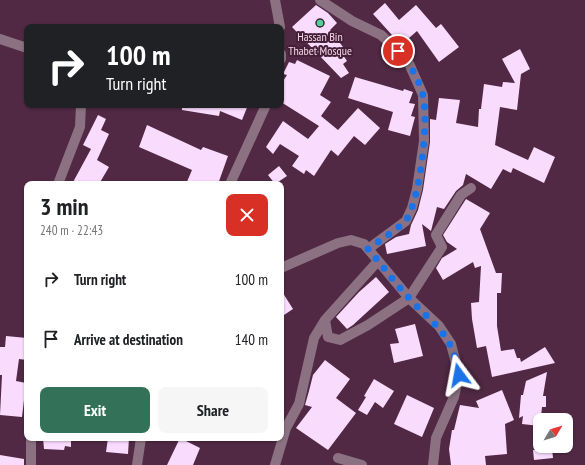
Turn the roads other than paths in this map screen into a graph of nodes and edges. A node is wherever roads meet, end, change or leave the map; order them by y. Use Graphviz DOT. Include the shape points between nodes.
graph roads {
  1 [pos="275,0"];
  2 [pos="320,0"];
  3 [pos="279,24"];
  4 [pos="0,39"];
  5 [pos="24,47"];
  6 [pos="82,108"];
  7 [pos="265,108"];
  8 [pos="59,181"];
  9 [pos="231,181"];
  10 [pos="471,188"];
  11 [pos="368,249"];
  12 [pos="378,261"];
  13 [pos="284,267"];
  14 [pos="409,298"];
  15 [pos="325,320"];
  16 [pos="284,435"];
  17 [pos="31,441"];
  18 [pos="141,441"];
  19 [pos="282,441"];
  20 [pos="338,458"];
  21 [pos="31,465"];
  22 [pos="137,465"];
  23 [pos="275,465"];
  24 [pos="362,465"];
  25 [pos="433,465"];
  1 -- 3 [label="street"];
  2 -- 11 [label="street" via="352,21 382,35 407,59 423,96 424,141 412,208 406,221"];
  4 -- 5 [label="street"];
  6 -- 8 [label="street" via="80,127"];
  7 -- 9 [label="street"];
  10 -- 14 [label="street" via="462,195 436,235 442,247"];
  11 -- 12 [label="street"];
  11 -- 13 [label="street" via="364,244 351,240 338,243"];
  12 -- 14 [label="street"];
  12 -- 15 [label="street"];
  14 -- 15 [label="street" via="340,340 328,336"];
  14 -- 25 [label="street" via="439,326 451,344 459,375 454,397 436,438"];
  15 -- 16 [label="street" via="314,338 299,404"];
  17 -- 21 [label="street"];
  18 -- 22 [label="street"];
  19 -- 23 [label="street"];
  20 -- 24 [label="street"];
}
